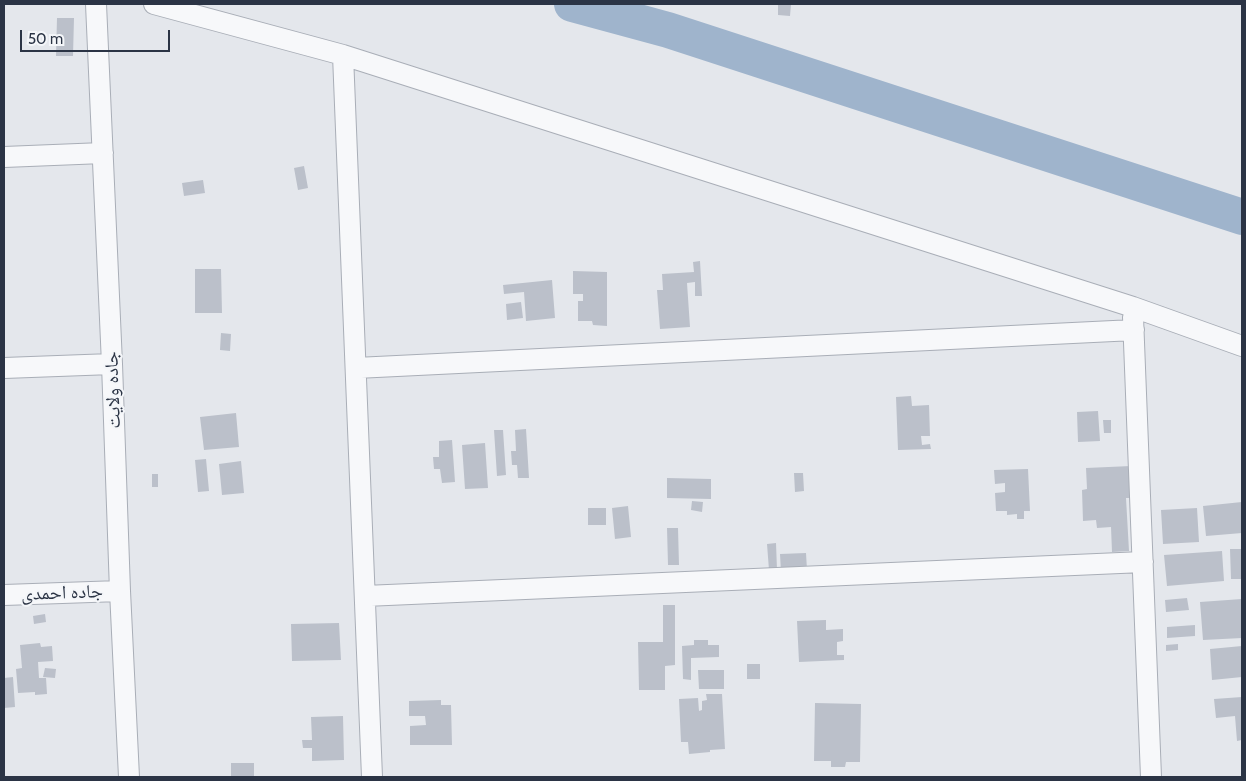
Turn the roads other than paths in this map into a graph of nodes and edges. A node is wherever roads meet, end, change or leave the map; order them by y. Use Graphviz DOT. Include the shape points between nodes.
graph roads {
  1 [pos="96,4"];
  2 [pos="154,4"];
  3 [pos="343,55"];
  4 [pos="103,153"];
  5 [pos="4,157"];
  6 [pos="1133,307"];
  7 [pos="1134,330"];
  8 [pos="1242,346"];
  9 [pos="112,364"];
  10 [pos="4,368"];
  11 [pos="356,368"];
  12 [pos="1143,562"];
  13 [pos="120,591"];
  14 [pos="4,594"];
  15 [pos="365,596"];
  16 [pos="129,777"];
  17 [pos="372,777"];
  18 [pos="1151,777"];
  1 -- 4 [label="street, جاده ولایت"];
  2 -- 3 [label="street"];
  3 -- 6 [label="street"];
  3 -- 11 [label="street"];
  4 -- 5 [label="street"];
  4 -- 9 [label="street, جاده ولایت"];
  6 -- 7 [label="street"];
  6 -- 8 [label="street"];
  7 -- 11 [label="street"];
  7 -- 12 [label="street"];
  9 -- 10 [label="street"];
  9 -- 13 [label="street, جاده ولایت"];
  11 -- 15 [label="street"];
  12 -- 15 [label="street"];
  12 -- 18 [label="street"];
  13 -- 14 [label="street, جاده احمدی"];
  13 -- 16 [label="street, جاده ولایت"];
  15 -- 17 [label="street"];
}
